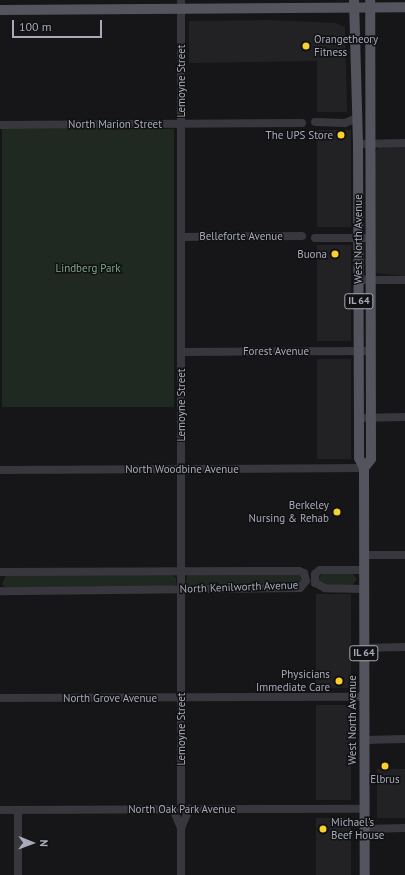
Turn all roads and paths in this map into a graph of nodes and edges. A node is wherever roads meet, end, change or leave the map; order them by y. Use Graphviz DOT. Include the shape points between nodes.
graph roads {
  1 [pos="354,3"];
  2 [pos="370,3"];
  3 [pos="181,4"];
  4 [pos="405,7"];
  5 [pos="0,10"];
  6 [pos="315,122"];
  7 [pos="181,123"];
  8 [pos="302,123"];
  9 [pos="357,123"];
  10 [pos="0,125"];
  11 [pos="405,143"];
  12 [pos="358,144"];
  13 [pos="370,144"];
  14 [pos="302,236"];
  15 [pos="181,237"];
  16 [pos="315,238"];
  17 [pos="358,238"];
  18 [pos="370,238"];
  19 [pos="359,280"];
  20 [pos="370,280"];
  21 [pos="405,280"];
  22 [pos="359,351"];
  23 [pos="371,351"];
  24 [pos="181,352"];
  25 [pos="405,417"];
  26 [pos="359,418"];
  27 [pos="371,418"];
  28 [pos="364,468"];
  29 [pos="181,469"];
  30 [pos="0,470"];
  31 [pos="364,555"];
  32 [pos="405,555"];
  33 [pos="181,570"];
  34 [pos="364,570"];
  35 [pos="0,572"];
  36 [pos="181,589"];
  37 [pos="364,589"];
  38 [pos="0,591"];
  39 [pos="405,647"];
  40 [pos="364,648"];
  41 [pos="364,697"];
  42 [pos="0,698"];
  43 [pos="181,698"];
  44 [pos="405,739"];
  45 [pos="364,740"];
  46 [pos="181,809"];
  47 [pos="364,809"];
  48 [pos="0,810"];
  49 [pos="18,810"];
  50 [pos="181,828"];
  51 [pos="405,828"];
  52 [pos="364,829"];
  53 [pos="18,875"];
  54 [pos="181,875"];
  55 [pos="364,875"];
  1 -- 2 [label="main road"];
  1 -- 3 [label="main road"];
  1 -- 9 [label="main road, West North Avenue / IL 64"];
  2 -- 4 [label="main road"];
  2 -- 13 [label="main road, West North Avenue / IL 64"];
  3 -- 5 [label="main road"];
  3 -- 7 [label="street, Lemoyne Street"];
  6 -- 9 [label="street"];
  7 -- 8 [label="street, North Marion Street"];
  7 -- 10 [label="street, North Marion Street"];
  7 -- 15 [label="street, Lemoyne Street"];
  9 -- 12 [label="main road, West North Avenue / IL 64"];
  11 -- 13 [label="street"];
  12 -- 13 [label="street"];
  12 -- 17 [label="main road, West North Avenue / IL 64"];
  13 -- 18 [label="main road, West North Avenue / IL 64"];
  14 -- 15 [label="street, Belleforte Avenue"];
  15 -- 24 [label="street, Lemoyne Street"];
  16 -- 17 [label="street"];
  17 -- 18 [label="street"];
  17 -- 19 [label="main road, West North Avenue / IL 64"];
  18 -- 20 [label="main road, West North Avenue / IL 64"];
  19 -- 20 [label="street"];
  19 -- 22 [label="main road, West North Avenue / IL 64"];
  20 -- 21 [label="street"];
  20 -- 23 [label="main road, West North Avenue / IL 64"];
  22 -- 23 [label="street, Forest Avenue"];
  22 -- 24 [label="street, Forest Avenue"];
  22 -- 26 [label="main road, West North Avenue / IL 64"];
  23 -- 27 [label="main road, West North Avenue / IL 64"];
  24 -- 29 [label="street, Lemoyne Street"];
  25 -- 27 [label="street"];
  26 -- 27 [label="street"];
  26 -- 28 [label="main road, West North Avenue / IL 64" via="359,458"];
  27 -- 28 [label="main road, West North Avenue / IL 64" via="371,459"];
  28 -- 29 [label="street, North Woodbine Avenue"];
  28 -- 31 [label="main road, West North Avenue / IL 64"];
  29 -- 30 [label="street, North Woodbine Avenue"];
  29 -- 33 [label="street, Lemoyne Street"];
  31 -- 32 [label="street"];
  31 -- 34 [label="main road, West North Avenue / IL 64"];
  33 -- 35 [label="street, North Kenilworth Avenue"];
  33 -- 36 [label="street, Lemoyne Street"];
  33 -- 36 [label="street, North Kenilworth Avenue" via="299,570 304,573 306,581 300,588"];
  34 -- 37 [label="main road, West North Avenue / IL 64"];
  34 -- 37 [label="street, North Kenilworth Avenue" via="320,570 315,574 315,583 325,588"];
  36 -- 38 [label="street, North Kenilworth Avenue"];
  36 -- 43 [label="street, Lemoyne Street"];
  37 -- 40 [label="main road, West North Avenue / IL 64"];
  39 -- 40 [label="street"];
  40 -- 41 [label="main road, West North Avenue / IL 64"];
  41 -- 43 [label="street, North Grove Avenue"];
  41 -- 45 [label="main road, West North Avenue / IL 64"];
  42 -- 43 [label="street, North Grove Avenue"];
  43 -- 46 [label="street, Lemoyne Street"];
  44 -- 45 [label="street"];
  45 -- 47 [label="main road, West North Avenue / IL 64"];
  46 -- 47 [label="street, North Oak Park Avenue"];
  46 -- 49 [label="street, North Oak Park Avenue"];
  46 -- 50 [label="street"];
  46 -- 50 [label="street"];
  47 -- 52 [label="main road, West North Avenue / IL 64"];
  48 -- 49 [label="street, North Oak Park Avenue"];
  49 -- 53 [label="street"];
  50 -- 54 [label="street"];
  51 -- 52 [label="street"];
  52 -- 55 [label="main road, West North Avenue / IL 64"];
}
